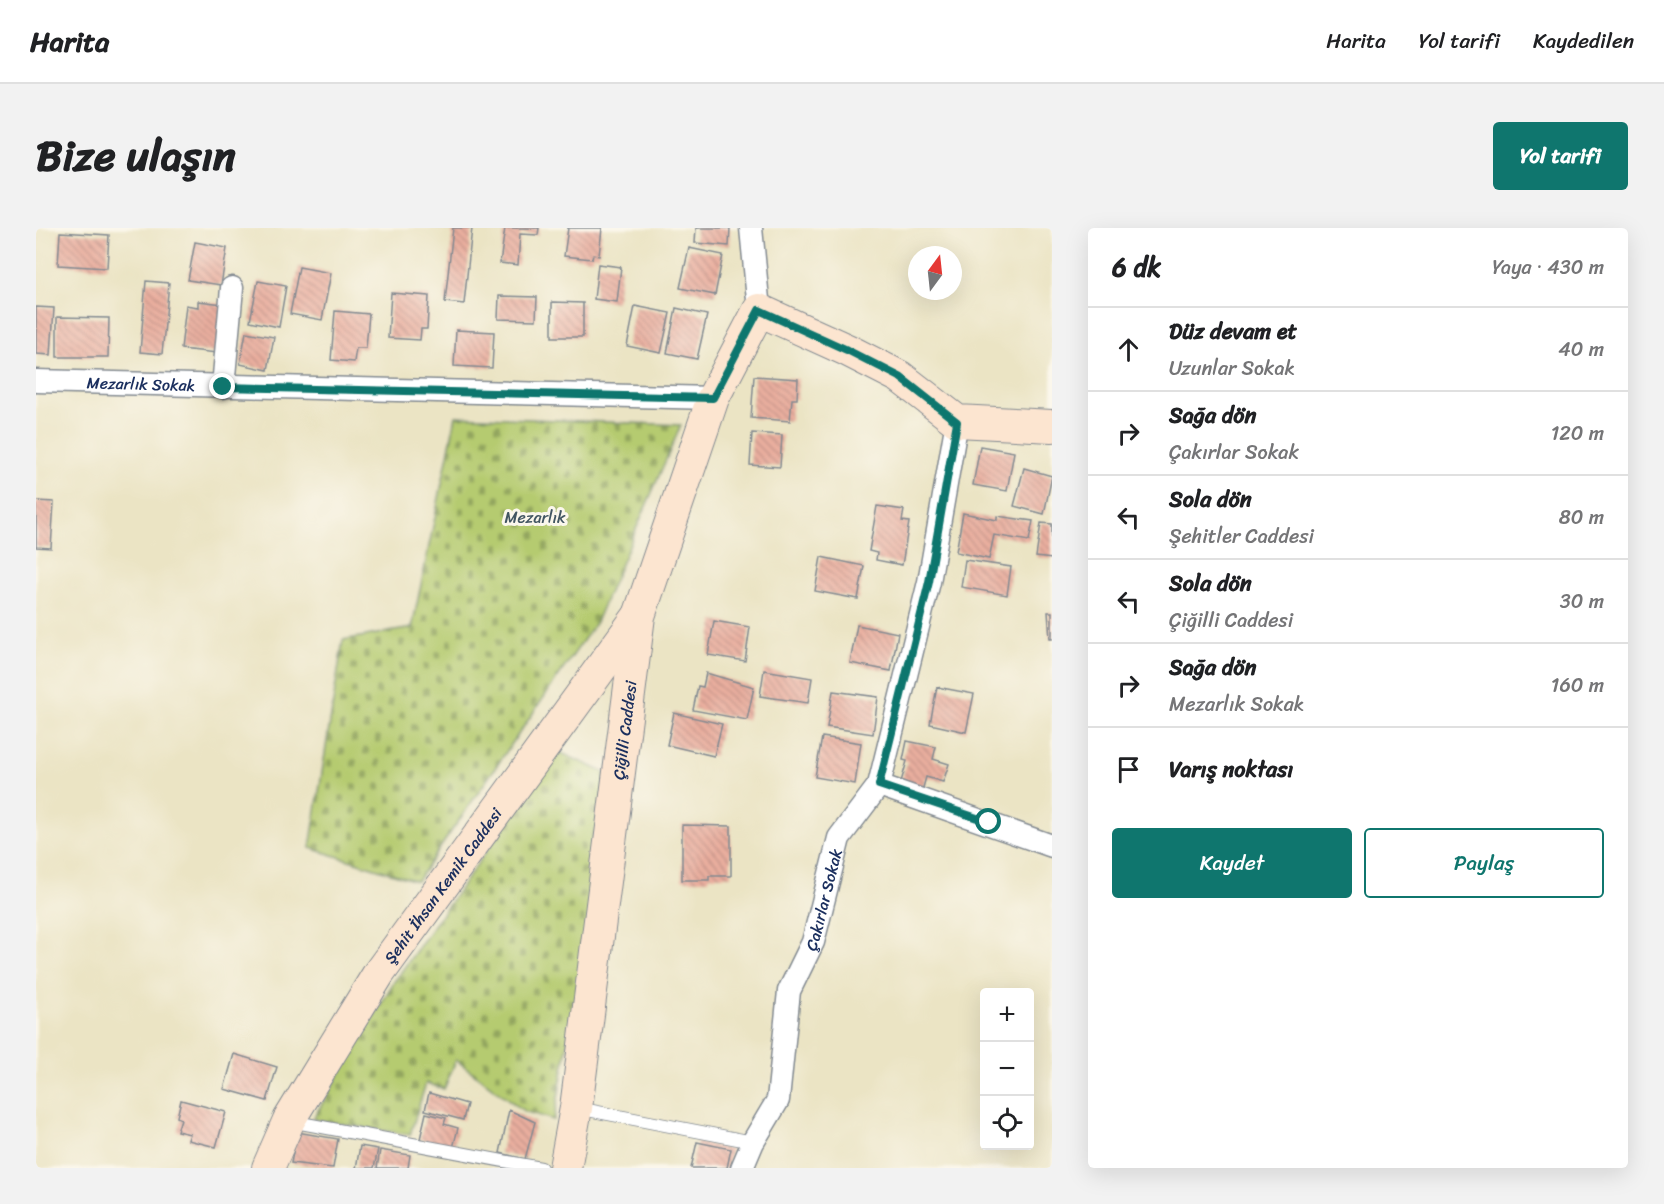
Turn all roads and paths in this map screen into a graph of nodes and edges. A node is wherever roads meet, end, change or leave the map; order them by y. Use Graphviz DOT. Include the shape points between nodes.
graph roads {
  1 [pos="751,228"];
  2 [pos="232,288"];
  3 [pos="759,310"];
  4 [pos="36,381"];
  5 [pos="223,387"];
  6 [pos="713,398"];
  7 [pos="957,422"];
  8 [pos="1052,426"];
  9 [pos="639,615"];
  10 [pos="879,785"];
  11 [pos="1052,846"];
  12 [pos="576,1108"];
  13 [pos="289,1120"];
  14 [pos="753,1143"];
  15 [pos="273,1167"];
  16 [pos="541,1168"];
  17 [pos="565,1168"];
  18 [pos="742,1168"];
  1 -- 3 [label="street"];
  2 -- 5 [label="street"];
  3 -- 6 [label="street, Çiğilli Caddesi"];
  3 -- 7 [label="street" via="900,377"];
  4 -- 5 [label="street, Mezarlık Sokak"];
  5 -- 6 [label="street, Mezarlık Sokak"];
  6 -- 9 [label="street, Çiğilli Caddesi"];
  7 -- 8 [label="street"];
  7 -- 10 [label="street, Çakırlar Sokak" via="929,582"];
  9 -- 12 [label="street, Çiğilli Caddesi"];
  9 -- 13 [label="street, Şehit İhsan Kemik Caddesi" via="379,973"];
  10 -- 11 [label="street"];
  10 -- 14 [label="street, Çakırlar Sokak" via="839,838 813,942 789,992 778,1100"];
  12 -- 14 [label="lane"];
  12 -- 17 [label="street, Çiğilli Caddesi"];
  13 -- 15 [label="street, Şehit İhsan Kemik Caddesi"];
  13 -- 16 [label="lane"];
  14 -- 18 [label="street, Çakırlar Sokak"];
}
